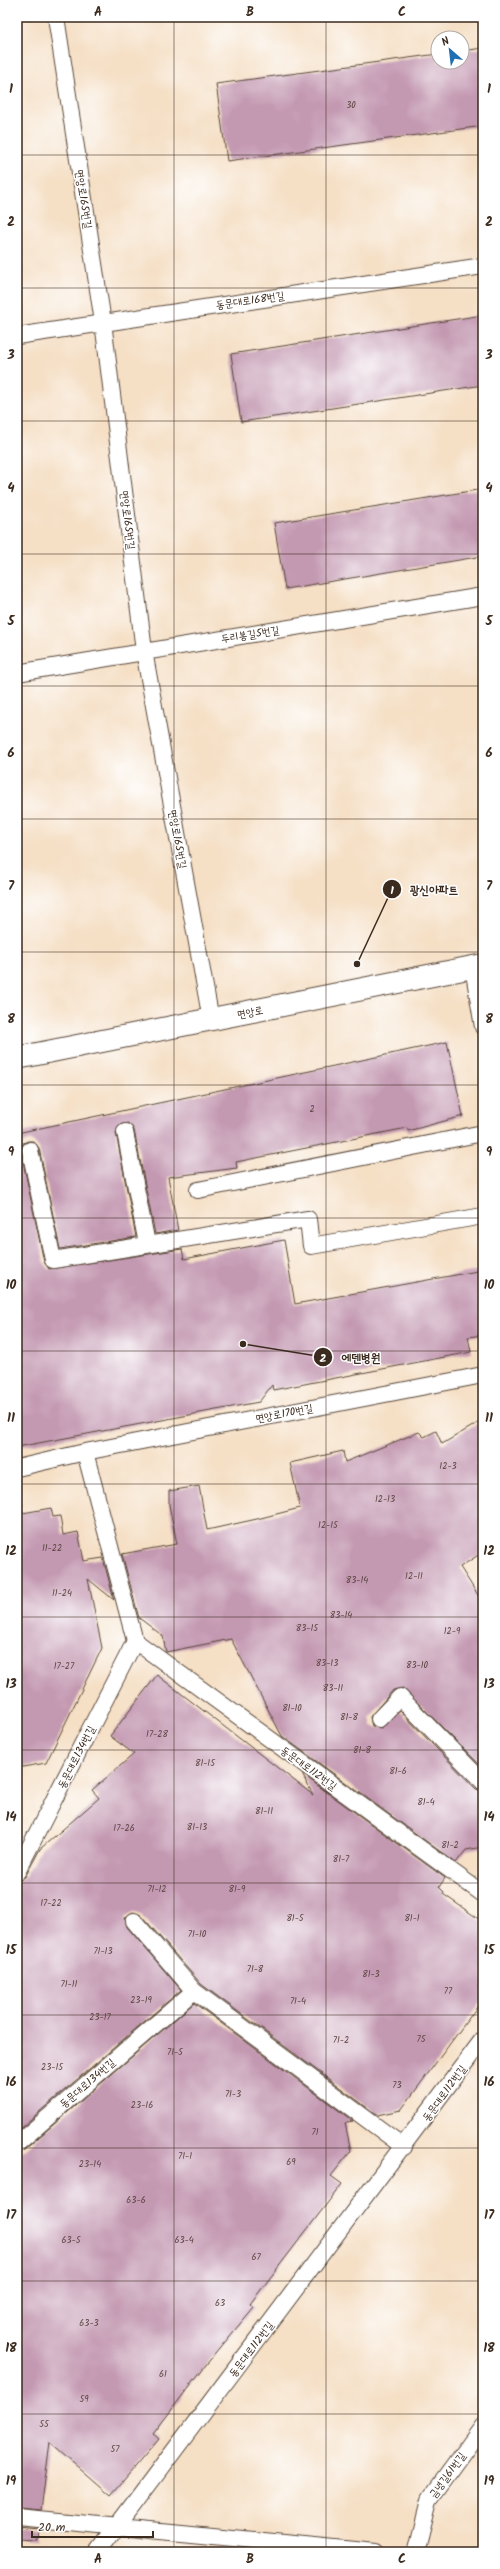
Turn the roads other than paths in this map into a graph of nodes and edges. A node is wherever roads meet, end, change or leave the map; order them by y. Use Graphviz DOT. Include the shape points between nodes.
graph roads {
  1 [pos="56,17"];
  2 [pos="483,266"];
  3 [pos="102,322"];
  4 [pos="17,336"];
  5 [pos="483,596"];
  6 [pos="144,651"];
  7 [pos="17,673"];
  8 [pos="478,966"];
  9 [pos="211,1020"];
  10 [pos="483,1027"];
  11 [pos="17,1058"];
  12 [pos="125,1132"];
  13 [pos="483,1133"];
  14 [pos="30,1150"];
  15 [pos="198,1190"];
  16 [pos="483,1216"];
  17 [pos="147,1244"];
  18 [pos="483,1375"];
  19 [pos="85,1452"];
  20 [pos="17,1468"];
  21 [pos="135,1641"];
  22 [pos="379,1718"];
  23 [pos="483,1782"];
  24 [pos="17,1872"];
  25 [pos="483,1894"];
  26 [pos="134,1921"];
  27 [pos="194,1991"];
  28 [pos="483,2039"];
  29 [pos="17,2144"];
  30 [pos="404,2147"];
  31 [pos="483,2426"];
  32 [pos="17,2517"];
  33 [pos="116,2528"];
  34 [pos="98,2552"];
  35 [pos="376,2552"];
  36 [pos="416,2552"];
  1 -- 3 [label="lane, 면앙로165번길"];
  2 -- 3 [label="lane, 동문대로168번길"];
  3 -- 4 [label="lane, 동문대로168번길"];
  3 -- 6 [label="lane, 면앙로165번길"];
  5 -- 6 [label="lane, 두리봉길5번길"];
  6 -- 7 [label="lane, 두리봉길5번길"];
  6 -- 9 [label="lane, 면앙로165번길"];
  8 -- 9 [label="main road, 면앙로"];
  8 -- 10 [label="lane"];
  9 -- 11 [label="main road, 면앙로"];
  12 -- 17 [label="lane"];
  13 -- 15 [label="lane"];
  14 -- 17 [label="lane" via="53,1260"];
  16 -- 17 [label="lane" via="311,1246 308,1219"];
  18 -- 19 [label="lane, 면앙로170번길"];
  19 -- 20 [label="lane, 면앙로170번길"];
  19 -- 21 [label="lane"];
  21 -- 24 [label="lane, 동문대로134번길"];
  21 -- 25 [label="lane, 동문대로112번길"];
  22 -- 23 [label="lane" via="400,1697"];
  26 -- 27 [label="lane"];
  27 -- 29 [label="lane, 동문대로134번길"];
  27 -- 30 [label="lane"];
  28 -- 30 [label="lane, 동문대로112번길"];
  30 -- 33 [label="lane, 동문대로112번길"];
  31 -- 36 [label="lane, 금녕길61번길" via="429,2500"];
  32 -- 33 [label="lane"];
  33 -- 34 [label="lane, 동문대로112번길"];
  33 -- 35 [label="lane"];
}
